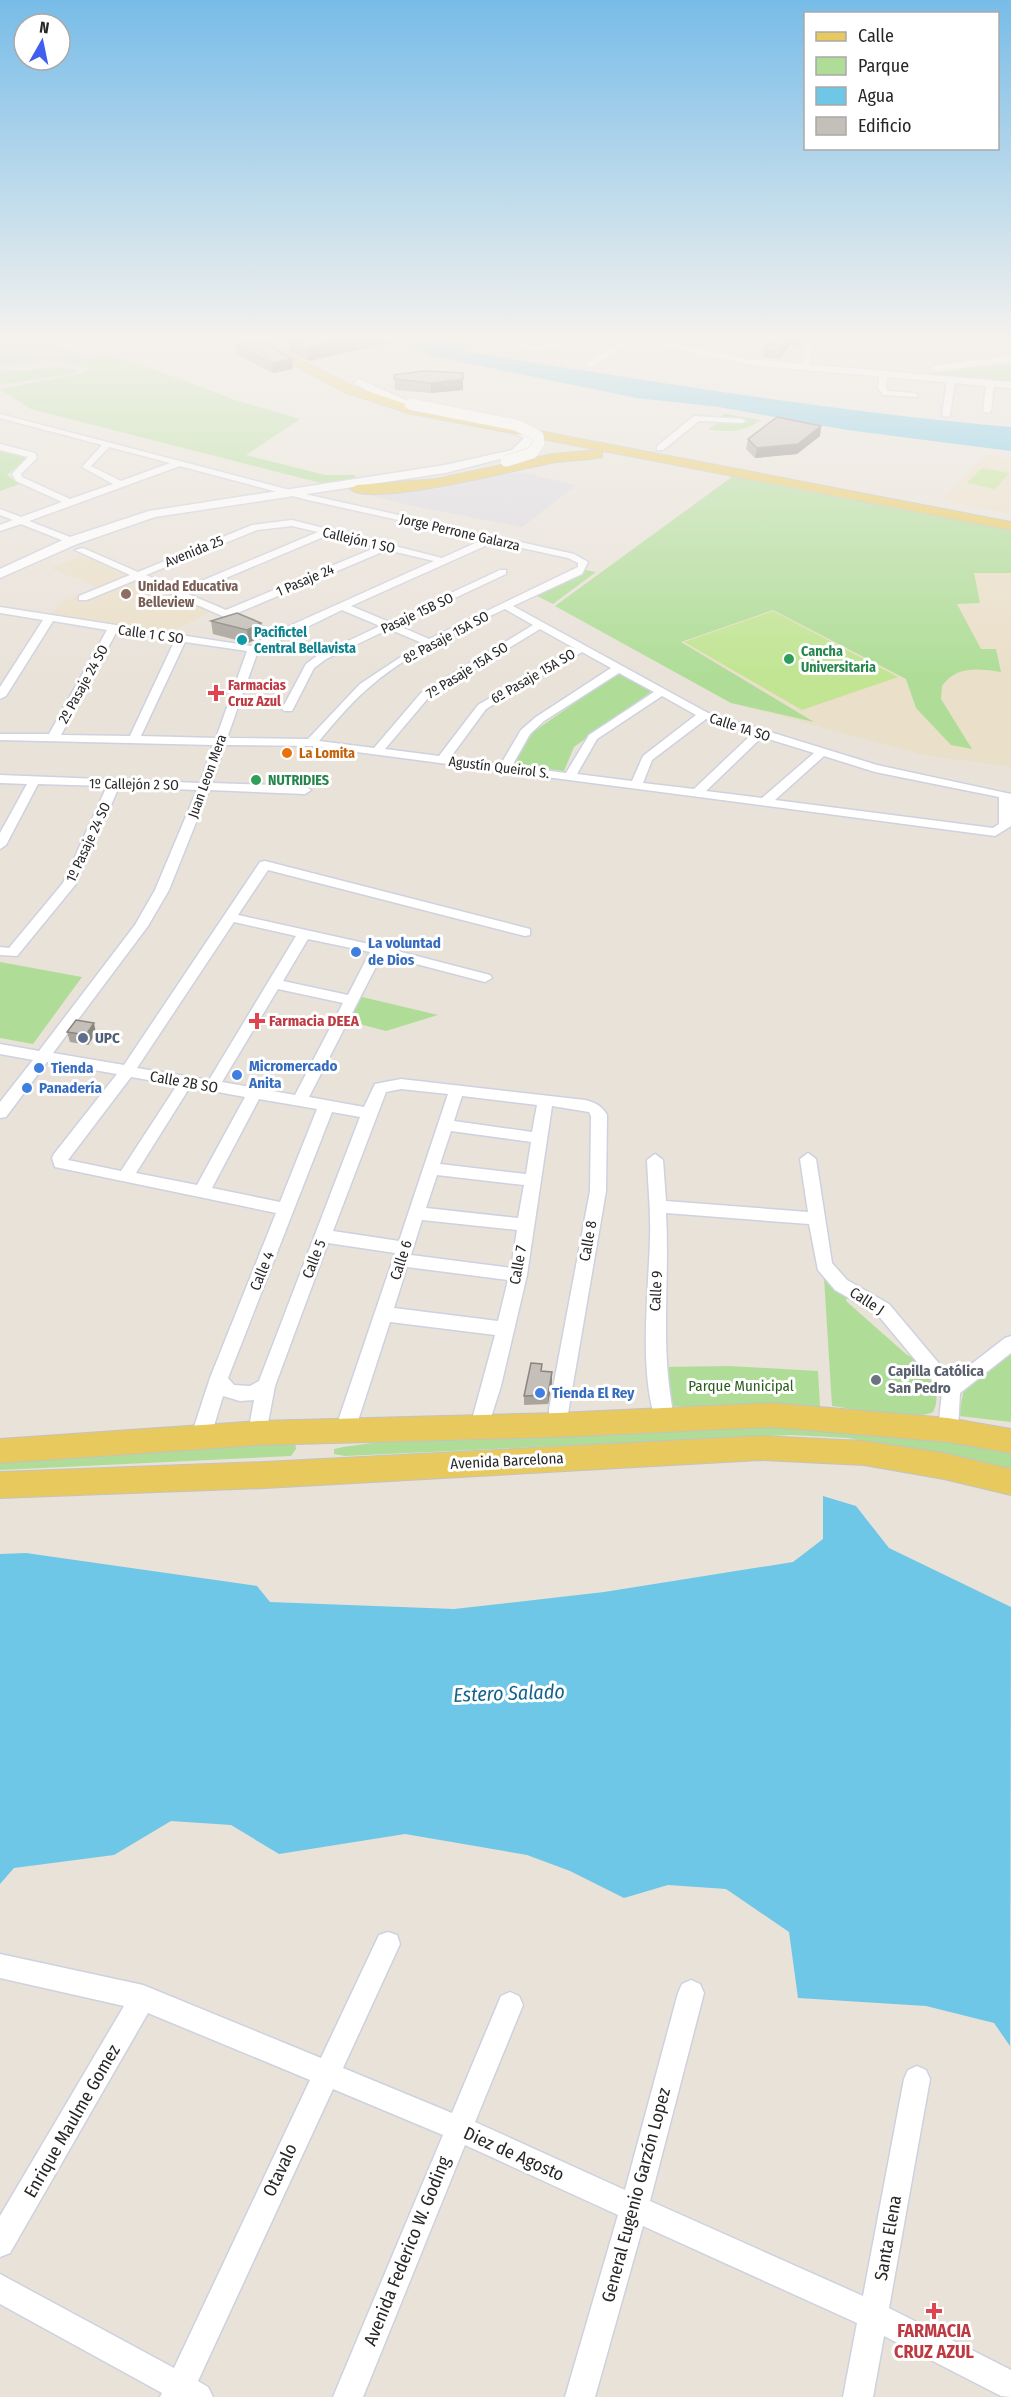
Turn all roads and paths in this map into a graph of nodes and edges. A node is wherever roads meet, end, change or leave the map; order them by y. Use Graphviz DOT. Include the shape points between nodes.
graph roads {
  1 [pos="19,452"];
  2 [pos="100,452"];
  3 [pos="140,452"];
  4 [pos="514,452"];
  5 [pos="531,452"];
  6 [pos="633,452"];
  7 [pos="680,452"];
  8 [pos="182,462"];
  9 [pos="708,466"];
  10 [pos="120,484"];
  11 [pos="357,489"];
  12 [pos="288,492"];
  13 [pos="308,497"];
  14 [pos="71,503"];
  15 [pos="0,512"];
  16 [pos="1011,517"];
  17 [pos="21,520"];
  18 [pos="274,523"];
  19 [pos="1011,526"];
  20 [pos="0,528"];
  21 [pos="325,533"];
  22 [pos="492,539"];
  23 [pos="76,546"];
  24 [pos="385,547"];
  25 [pos="571,556"];
  26 [pos="444,561"];
  27 [pos="503,572"];
  28 [pos="0,574"];
  29 [pos="136,575"];
  30 [pos="0,587"];
  31 [pos="179,594"];
  32 [pos="83,598"];
  33 [pos="506,606"];
  34 [pos="344,607"];
  35 [pos="0,610"];
  36 [pos="226,614"];
  37 [pos="50,619"];
  38 [pos="390,625"];
  39 [pos="540,625"];
  40 [pos="113,629"];
  41 [pos="276,636"];
  42 [pos="181,638"];
  43 [pos="430,643"];
  44 [pos="581,648"];
  45 [pos="254,649"];
  46 [pos="618,669"];
  47 [pos="662,691"];
  48 [pos="0,696"];
  49 [pos="288,709"];
  50 [pos="704,715"];
  51 [pos="759,733"];
  52 [pos="0,737"];
  53 [pos="53,738"];
  54 [pos="134,740"];
  55 [pos="220,741"];
  56 [pos="311,743"];
  57 [pos="377,751"];
  58 [pos="821,753"];
  59 [pos="442,760"];
  60 [pos="504,768"];
  61 [pos="570,776"];
  62 [pos="0,779"];
  63 [pos="34,780"];
  64 [pos="114,784"];
  65 [pos="636,784"];
  66 [pos="205,785"];
  67 [pos="305,790"];
  68 [pos="696,793"];
  69 [pos="766,801"];
  70 [pos="996,832"];
  71 [pos="0,845"];
  72 [pos="229,917"];
  73 [pos="525,932"];
  74 [pos="305,933"];
  75 [pos="378,950"];
  76 [pos="6,952"];
  77 [pos="485,978"];
  78 [pos="275,984"];
  79 [pos="351,1000"];
  80 [pos="0,1049"];
  81 [pos="44,1056"];
  82 [pos="127,1072"];
  83 [pos="186,1082"];
  84 [pos="212,1087"];
  85 [pos="380,1088"];
  86 [pos="457,1089"];
  87 [pos="254,1094"];
  88 [pos="545,1101"];
  89 [pos="299,1102"];
  90 [pos="326,1107"];
  91 [pos="0,1113"];
  92 [pos="369,1113"];
  93 [pos="444,1125"];
  94 [pos="538,1138"];
  95 [pos="808,1159"];
  96 [pos="655,1160"];
  97 [pos="431,1169"];
  98 [pos="126,1176"];
  99 [pos="532,1180"];
  100 [pos="202,1191"];
  101 [pos="657,1206"];
  102 [pos="287,1209"];
  103 [pos="417,1213"];
  104 [pos="817,1219"];
  105 [pos="524,1225"];
  106 [pos="323,1236"];
  107 [pos="403,1254"];
  108 [pos="518,1275"];
  109 [pos="384,1314"];
  110 [pos="504,1329"];
  111 [pos="1011,1343"];
  112 [pos="219,1378"];
  113 [pos="266,1386"];
  114 [pos="951,1390"];
  115 [pos="666,1420"];
  116 [pos="558,1425"];
  117 [pos="479,1427"];
  118 [pos="345,1430"];
  119 [pos="378,1430"];
  120 [pos="948,1430"];
  121 [pos="258,1432"];
  122 [pos="292,1432"];
  123 [pos="201,1436"];
  124 [pos="1011,1441"];
  125 [pos="0,1451"];
  126 [pos="338,1470"];
  127 [pos="266,1475"];
  128 [pos="1011,1482"];
  129 [pos="0,1485"];
  130 [pos="388,1944"];
  131 [pos="0,1966"];
  132 [pos="691,1993"];
  133 [pos="143,1998"];
  134 [pos="510,2005"];
  135 [pos="325,2073"];
  136 [pos="916,2079"];
  137 [pos="457,2128"];
  138 [pos="634,2208"];
  139 [pos="0,2243"];
  140 [pos="0,2288"];
  141 [pos="874,2316"];
  142 [pos="1011,2386"];
  143 [pos="184,2394"];
  144 [pos="348,2397"];
  145 [pos="580,2397"];
  146 [pos="858,2397"];
  1 -- 14 [label="street" via="33,458 16,474 19,479"];
  2 -- 10 [label="street" via="86,467"];
  3 -- 8 [label="street, Jorge Perrone Galarza"];
  4 -- 12 [label="main road" via="387,479"];
  5 -- 11 [label="main road, bridge"];
  6 -- 9 [label="main road"];
  7 -- 16 [label="main road"];
  8 -- 10 [label="street"];
  8 -- 12 [label="street, Jorge Perrone Galarza"];
  9 -- 11 [label="main road" via="580,454 466,478"];
  9 -- 19 [label="main road"];
  10 -- 14 [label="street"];
  11 -- 13 [label="main road"];
  12 -- 13 [label="street, Jorge Perrone Galarza"];
  12 -- 23 [label="main road" via="153,513"];
  13 -- 22 [label="street, Jorge Perrone Galarza"];
  13 -- 23 [label="main road" via="176,516"];
  14 -- 17 [label="street"];
  15 -- 17 [label="street"];
  17 -- 20 [label="street"];
  17 -- 23 [label="street"];
  18 -- 21 [label="street, Callejón 1 SO" via="292,523"];
  18 -- 29 [label="street, Avenida 25"];
  21 -- 24 [label="street, Callejón 1 SO"];
  21 -- 31 [label="street"];
  22 -- 25 [label="street, Jorge Perrone Galarza"];
  22 -- 26 [label="street"];
  23 -- 28 [label="main road"];
  23 -- 29 [label="street"];
  23 -- 30 [label="main road"];
  24 -- 26 [label="street, Callejón 1 SO"];
  24 -- 36 [label="street, 1 Pasaje 24"];
  25 -- 33 [label="street, 8º Pasaje 15A SO" via="583,562 582,569"];
  26 -- 34 [label="street"];
  27 -- 38 [label="street, Pasaje 15B SO"];
  29 -- 31 [label="street"];
  29 -- 32 [label="street, Avenida 25"];
  31 -- 36 [label="street"];
  33 -- 39 [label="street, Calle 1A SO"];
  33 -- 43 [label="street, 8º Pasaje 15A SO"];
  34 -- 38 [label="street"];
  34 -- 41 [label="street"];
  35 -- 37 [label="street, Calle 1 C SO"];
  36 -- 41 [label="street"];
  37 -- 40 [label="street, Calle 1 C SO"];
  37 -- 48 [label="street"];
  38 -- 43 [label="street"];
  38 -- 49 [label="street, Pasaje 15B SO" via="310,666"];
  39 -- 44 [label="street, Calle 1A SO"];
  39 -- 57 [label="street, 7º Pasaje 15A SO" via="425,695"];
  40 -- 42 [label="street, Calle 1 C SO"];
  40 -- 53 [label="street, 2º Pasaje 24 SO"];
  41 -- 45 [label="street"];
  42 -- 45 [label="street, Calle 1 C SO"];
  42 -- 54 [label="street"];
  43 -- 56 [label="street, 8º Pasaje 15A SO" via="363,687"];
  44 -- 46 [label="street, Calle 1A SO"];
  44 -- 59 [label="street, 6º Pasaje 15A SO" via="482,707"];
  45 -- 55 [label="street, Juan Leon Mera"];
  46 -- 47 [label="street, Calle 1A SO"];
  46 -- 60 [label="street" via="525,732"];
  47 -- 50 [label="street, Calle 1A SO"];
  47 -- 61 [label="street" via="593,737"];
  50 -- 51 [label="street, Calle 1A SO"];
  50 -- 65 [label="street" via="647,758"];
  51 -- 58 [label="street, Calle 1A SO"];
  51 -- 68 [label="street"];
  52 -- 53 [label="street, Agustín Queirol S."];
  53 -- 54 [label="street, Agustín Queirol S."];
  54 -- 55 [label="street, Agustín Queirol S."];
  55 -- 56 [label="street, Agustín Queirol S."];
  55 -- 66 [label="street, Juan Leon Mera"];
  56 -- 57 [label="street, Agustín Queirol S."];
  57 -- 59 [label="street, Agustín Queirol S."];
  58 -- 69 [label="street"];
  58 -- 70 [label="street, Calle 1A SO" via="1008,797 1005,826"];
  59 -- 60 [label="street, Agustín Queirol S."];
  60 -- 61 [label="street, Agustín Queirol S."];
  61 -- 65 [label="street, Agustín Queirol S."];
  62 -- 63 [label="street, 1º Callejón 2 SO"];
  63 -- 64 [label="street, 1º Callejón 2 SO"];
  63 -- 71 [label="street"];
  64 -- 66 [label="street, 1º Callejón 2 SO"];
  64 -- 76 [label="street, 1º Pasaje 24 SO" via="69,884"];
  65 -- 68 [label="street, Agustín Queirol S."];
  66 -- 67 [label="street, 1º Callejón 2 SO"];
  66 -- 81 [label="street, Juan Leon Mera" via="162,890 141,926"];
  68 -- 69 [label="street, Agustín Queirol S."];
  69 -- 70 [label="street, Agustín Queirol S."];
  72 -- 73 [label="street" via="265,865"];
  72 -- 74 [label="street"];
  72 -- 82 [label="street"];
  74 -- 75 [label="street"];
  74 -- 78 [label="street"];
  75 -- 77 [label="street"];
  75 -- 79 [label="street"];
  78 -- 79 [label="street"];
  78 -- 84 [label="street"];
  79 -- 89 [label="street"];
  80 -- 81 [label="street, Calle 2B SO"];
  81 -- 82 [label="street, Calle 2B SO"];
  81 -- 91 [label="street, Juan Leon Mera"];
  82 -- 83 [label="street, Calle 2B SO"];
  82 -- 98 [label="street" via="60,1158 61,1163 69,1166"];
  83 -- 84 [label="street, Calle 2B SO"];
  83 -- 98 [label="street"];
  84 -- 87 [label="street, Calle 2B SO"];
  85 -- 86 [label="street, Calle 8" via="401,1084"];
  85 -- 92 [label="street, Calle 5"];
  86 -- 88 [label="street, Calle 8"];
  86 -- 93 [label="street, Calle 6"];
  87 -- 89 [label="street, Calle 2B SO"];
  87 -- 100 [label="street"];
  88 -- 94 [label="street, Calle 7"];
  88 -- 116 [label="street, Calle 8" via="585,1105 599,1115 598,1191"];
  89 -- 90 [label="street, Calle 2B SO"];
  90 -- 92 [label="street, Calle 2B SO"];
  90 -- 102 [label="street, Calle 4"];
  92 -- 106 [label="street, Calle 5"];
  93 -- 94 [label="street"];
  93 -- 97 [label="street, Calle 6"];
  94 -- 99 [label="street, Calle 7"];
  95 -- 104 [label="street, Calle J"];
  96 -- 101 [label="street, Calle 9"];
  97 -- 99 [label="street"];
  97 -- 103 [label="street, Calle 6"];
  98 -- 100 [label="street"];
  99 -- 105 [label="street, Calle 7"];
  100 -- 102 [label="street"];
  101 -- 104 [label="street"];
  101 -- 115 [label="street, Calle 9" via="655,1334"];
  102 -- 112 [label="street, Calle 4"];
  103 -- 105 [label="street"];
  103 -- 107 [label="street, Calle 6"];
  104 -- 114 [label="street, Calle J" via="825,1265 831,1275 841,1285 884,1309"];
  105 -- 108 [label="street, Calle 7"];
  106 -- 107 [label="street"];
  106 -- 113 [label="street, Calle 5"];
  107 -- 108 [label="street"];
  107 -- 109 [label="street, Calle 6"];
  108 -- 110 [label="street, Calle 7"];
  109 -- 110 [label="street"];
  109 -- 118 [label="street, Calle 6"];
  110 -- 117 [label="street, Calle 7"];
  111 -- 114 [label="street"];
  112 -- 113 [label="street" via="224,1389 238,1395"];
  112 -- 123 [label="street, Calle 4"];
  113 -- 121 [label="street, Calle 5"];
  114 -- 120 [label="street"];
  115 -- 116 [label="main road"];
  115 -- 120 [label="main road" via="772,1415"];
  116 -- 117 [label="main road"];
  117 -- 119 [label="main road"];
  118 -- 119 [label="main road"];
  118 -- 122 [label="main road"];
  119 -- 126 [label="main road" via="326,1440 318,1458"];
  120 -- 124 [label="main road"];
  121 -- 122 [label="main road"];
  121 -- 123 [label="main road"];
  122 -- 127 [label="main road" via="307,1443 305,1457 293,1468"];
  123 -- 125 [label="main road"];
  126 -- 127 [label="main road, Avenida Barcelona"];
  126 -- 128 [label="main road, Avenida Barcelona" via="807,1448 944,1466"];
  127 -- 129 [label="main road, Avenida Barcelona"];
  130 -- 135 [label="street, Otavalo"];
  131 -- 133 [label="street, Diez de Agosto"];
  132 -- 138 [label="street, General Eugenio Garzón Lopez"];
  133 -- 135 [label="street, Diez de Agosto"];
  133 -- 139 [label="street, Enrique Maulme Gomez"];
  134 -- 137 [label="street, Avenida Federico W. Goding"];
  135 -- 137 [label="street, Diez de Agosto"];
  135 -- 143 [label="street, Otavalo"];
  136 -- 141 [label="street, Santa Elena"];
  137 -- 138 [label="street, Diez de Agosto"];
  137 -- 144 [label="street, Avenida Federico W. Goding"];
  138 -- 141 [label="street, Diez de Agosto"];
  138 -- 145 [label="street, General Eugenio Garzón Lopez"];
  140 -- 143 [label="street"];
  141 -- 142 [label="street, Diez de Agosto"];
  141 -- 146 [label="street, Santa Elena"];
}
